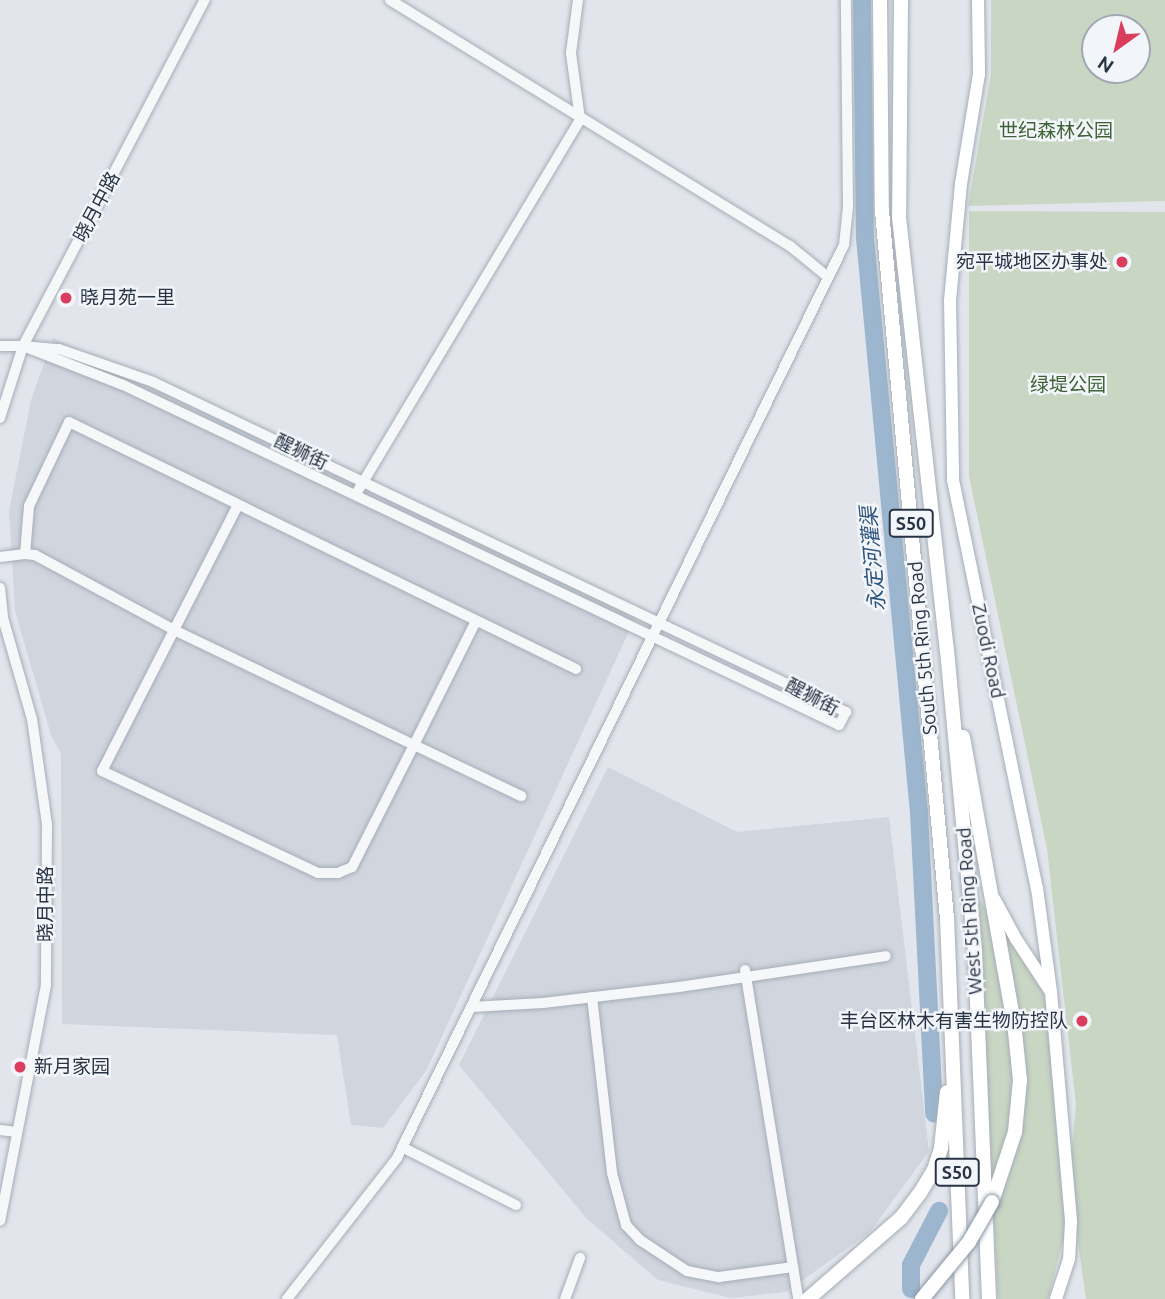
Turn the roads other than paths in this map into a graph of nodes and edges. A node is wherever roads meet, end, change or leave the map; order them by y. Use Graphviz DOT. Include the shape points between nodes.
graph roads {
  1 [pos="205,0"];
  2 [pos="390,0"];
  3 [pos="578,0"];
  4 [pos="846,0"];
  5 [pos="880,0"];
  6 [pos="901,0"];
  7 [pos="978,0"];
  8 [pos="580,118"];
  9 [pos="828,277"];
  10 [pos="0,346"];
  11 [pos="23,346"];
  12 [pos="0,418"];
  13 [pos="364,482"];
  14 [pos="356,495"];
  15 [pos="239,505"];
  16 [pos="25,555"];
  17 [pos="0,557"];
  18 [pos="0,588"];
  19 [pos="476,621"];
  20 [pos="660,621"];
  21 [pos="174,630"];
  22 [pos="653,634"];
  23 [pos="947,650"];
  24 [pos="576,669"];
  25 [pos="414,745"];
  26 [pos="521,796"];
  27 [pos="992,891"];
  28 [pos="886,956"];
  29 [pos="746,974"];
  30 [pos="1051,992"];
  31 [pos="592,997"];
  32 [pos="471,1007"];
  33 [pos="953,1045"];
  34 [pos="0,1130"];
  35 [pos="17,1132"];
  36 [pos="402,1147"];
  37 [pos="516,1205"];
  38 [pos="0,1221"];
  39 [pos="580,1258"];
  40 [pos="793,1267"];
  41 [pos="802,1298"];
  42 [pos="287,1299"];
  43 [pos="565,1299"];
  44 [pos="922,1299"];
  45 [pos="962,1299"];
  46 [pos="989,1299"];
  47 [pos="1056,1299"];
  1 -- 11 [label="street, 晓月中路"];
  2 -- 8 [label="street"];
  3 -- 8 [label="street" via="571,53"];
  4 -- 9 [label="street" via="848,206 844,245"];
  5 -- 33 [label="highway, South 5th Ring Road / S50" via="882,211 945,891"];
  6 -- 23 [label="highway, South 5th Ring Road / S50" via="899,217"];
  7 -- 30 [label="main road, Zuodi Road" via="979,74 961,184 950,300 953,480 1037,888"];
  8 -- 9 [label="street" via="790,246"];
  8 -- 13 [label="street"];
  9 -- 20 [label="street"];
  10 -- 11 [label="street, 醒狮街"];
  11 -- 12 [label="street, 晓月中路"];
  11 -- 13 [label="street, 醒狮街" via="58,349 128,372"];
  11 -- 14 [label="street, 醒狮街" via="123,385"];
  13 -- 14 [label="street"];
  13 -- 20 [label="street, 醒狮街"];
  14 -- 22 [label="street, 醒狮街"];
  15 -- 16 [label="street" via="69,422 29,506"];
  15 -- 19 [label="street"];
  15 -- 21 [label="street"];
  16 -- 17 [label="street"];
  16 -- 21 [label="street" via="35,555"];
  18 -- 35 [label="street, 晓月中路" via="3,618 32,719 47,825 46,985"];
  19 -- 24 [label="street"];
  19 -- 25 [label="street"];
  20 -- 22 [label="street"];
  20 -- 22 [label="street, 醒狮街" via="846,712 839,725"];
  21 -- 25 [label="street"];
  21 -- 25 [label="street" via="102,771 318,873 338,873 352,867"];
  22 -- 32 [label="street"];
  23 -- 27 [label="highway"];
  23 -- 46 [label="highway, West 5th Ring Road / S50" via="975,951"];
  25 -- 26 [label="street"];
  27 -- 30 [label="main road" via="1009,928"];
  27 -- 44 [label="highway, bridge" via="1020,1080 1015,1132 992,1202 969,1242"];
  28 -- 29 [label="street"];
  29 -- 31 [label="street"];
  29 -- 40 [label="street"];
  30 -- 47 [label="main road, Zuodi Road" via="1071,1222 1069,1259"];
  31 -- 32 [label="street"];
  31 -- 40 [label="street" via="612,1174 626,1225 640,1240 687,1271 719,1277"];
  32 -- 36 [label="street"];
  33 -- 41 [label="highway" via="934,1170 901,1218"];
  33 -- 45 [label="highway, S50"];
  34 -- 35 [label="street"];
  35 -- 38 [label="street, 晓月中路"];
  36 -- 37 [label="street"];
  36 -- 42 [label="street"];
  39 -- 43 [label="street"];
  40 -- 41 [label="street"];
}
